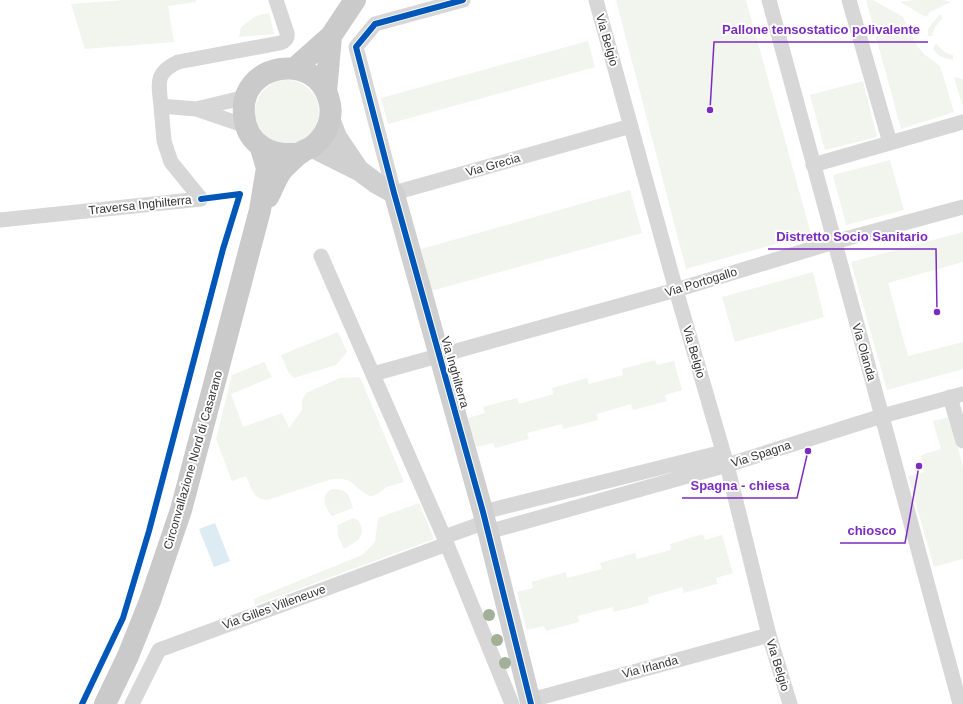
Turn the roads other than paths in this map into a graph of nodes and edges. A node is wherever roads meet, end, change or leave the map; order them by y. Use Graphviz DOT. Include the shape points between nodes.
graph roads {
  1 [pos="276,0"];
  2 [pos="355,0"];
  3 [pos="463,0"];
  4 [pos="596,0"];
  5 [pos="769,0"];
  6 [pos="849,0"];
  7 [pos="331,36"];
  8 [pos="295,68"];
  9 [pos="326,92"];
  10 [pos="246,97"];
  11 [pos="161,106"];
  12 [pos="196,109"];
  13 [pos="330,120"];
  14 [pos="963,122"];
  15 [pos="246,126"];
  16 [pos="631,126"];
  17 [pos="890,143"];
  18 [pos="260,145"];
  19 [pos="306,150"];
  20 [pos="813,165"];
  21 [pos="360,171"];
  22 [pos="394,193"];
  23 [pos="963,208"];
  24 [pos="260,210"];
  25 [pos="0,220"];
  26 [pos="834,242"];
  27 [pos="321,256"];
  28 [pos="676,290"];
  29 [pos="439,355"];
  30 [pos="373,374"];
  31 [pos="957,395"];
  32 [pos="882,416"];
  33 [pos="963,441"];
  34 [pos="725,458"];
  35 [pos="486,522"];
  36 [pos="446,540"];
  37 [pos="769,634"];
  38 [pos="525,703"];
  39 [pos="105,704"];
  40 [pos="132,704"];
  41 [pos="790,704"];
  42 [pos="960,704"];
  1 -- 11 [label="street" via="287,33 286,41 172,65 162,73 159,82"];
  2 -- 7 [label="main road"];
  3 -- 22 [label="street, Via Inghilterra" via="375,24 356,47"];
  4 -- 16 [label="street, Via Belgio"];
  5 -- 20 [label="street, Via Olanda"];
  6 -- 17 [label="street"];
  7 -- 8 [label="main road"];
  7 -- 9 [label="main road"];
  8 -- 9 [label="main road" via="318,81"];
  8 -- 10 [label="main road" via="279,69 265,74 250,88"];
  9 -- 13 [label="main road" via="331,110"];
  10 -- 12 [label="street"];
  10 -- 15 [label="main road" via="243,112"];
  11 -- 12 [label="street"];
  11 -- 25 [label="street, Traversa Inghilterra" via="164,141 171,162 200,199"];
  12 -- 15 [label="street"];
  13 -- 19 [label="main road" via="323,135"];
  13 -- 21 [label="street" via="337,138"];
  14 -- 17 [label="street"];
  15 -- 18 [label="main road"];
  16 -- 22 [label="street, Via Grecia"];
  16 -- 28 [label="street, Via Belgio"];
  17 -- 20 [label="street"];
  18 -- 19 [label="main road" via="279,154 290,155"];
  18 -- 24 [label="main road, Circonvallazione Nord di Casarano" via="267,168"];
  19 -- 21 [label="street"];
  19 -- 24 [label="main road, Circonvallazione Nord di Casarano" via="283,169"];
  20 -- 26 [label="street, Via Olanda"];
  21 -- 22 [label="street"];
  22 -- 29 [label="street, Via Inghilterra"];
  23 -- 26 [label="street, Via Portogallo"];
  24 -- 39 [label="main road, Circonvallazione Nord di Casarano" via="181,510 150,601"];
  26 -- 28 [label="street, Via Portogallo"];
  26 -- 32 [label="street, Via Olanda"];
  27 -- 30 [label="street"];
  28 -- 29 [label="street, Via Portogallo"];
  28 -- 34 [label="street, Via Belgio"];
  29 -- 30 [label="street, Via Inghilterra"];
  29 -- 35 [label="street, Via Inghilterra"];
  30 -- 36 [label="street"];
  31 -- 32 [label="street, Via Spagna"];
  31 -- 33 [label="street"];
  32 -- 34 [label="street, Via Spagna"];
  32 -- 42 [label="street, Via Olanda"];
  34 -- 35 [label="street, Via Spagna"];
  34 -- 35 [label="street, Via Spagna"];
  34 -- 37 [label="street, Via Belgio"];
  35 -- 36 [label="street"];
  35 -- 38 [label="street, Via Inghilterra"];
  36 -- 38 [label="street"];
  36 -- 40 [label="street, Via Gilles Villeneuve" via="159,650"];
  37 -- 38 [label="street, Via Irlanda"];
  37 -- 41 [label="street, Via Belgio"];
}
